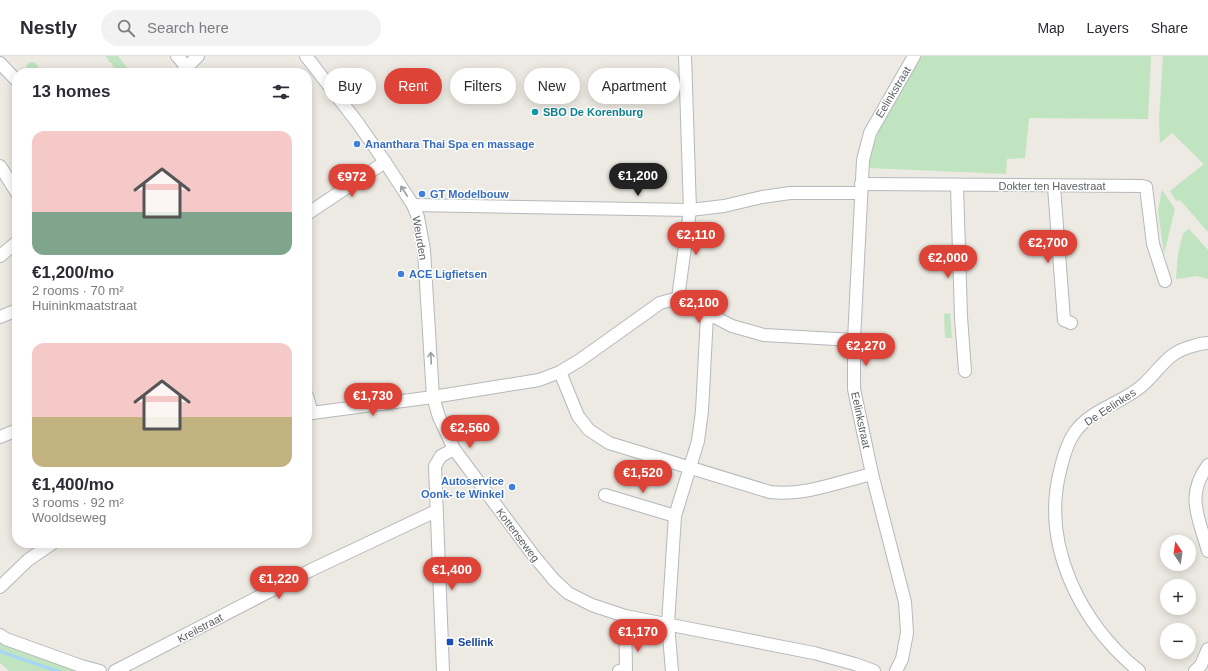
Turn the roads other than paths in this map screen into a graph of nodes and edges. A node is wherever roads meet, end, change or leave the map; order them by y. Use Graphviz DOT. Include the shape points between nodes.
graph roads {
  1 [pos="177,56"];
  2 [pos="198,56"];
  3 [pos="306,56"];
  4 [pos="685,56"];
  5 [pos="914,56"];
  6 [pos="0,62"];
  7 [pos="183,68"];
  8 [pos="186,68"];
  9 [pos="12,75"];
  10 [pos="385,162"];
  11 [pos="0,166"];
  12 [pos="12,185"];
  13 [pos="957,186"];
  14 [pos="1054,186"];
  15 [pos="861,189"];
  16 [pos="413,205"];
  17 [pos="690,210"];
  18 [pos="312,211"];
  19 [pos="12,246"];
  20 [pos="0,256"];
  21 [pos="1165,281"];
  22 [pos="678,298"];
  23 [pos="12,312"];
  24 [pos="708,315"];
  25 [pos="0,317"];
  26 [pos="1071,323"];
  27 [pos="854,340"];
  28 [pos="1208,343"];
  29 [pos="965,371"];
  30 [pos="560,372"];
  31 [pos="433,397"];
  32 [pos="312,414"];
  33 [pos="12,432"];
  34 [pos="0,437"];
  35 [pos="454,449"];
  36 [pos="1208,465"];
  37 [pos="690,467"];
  38 [pos="872,474"];
  39 [pos="605,495"];
  40 [pos="436,511"];
  41 [pos="675,516"];
  42 [pos="46,548"];
  43 [pos="1208,551"];
  44 [pos="0,587"];
  45 [pos="625,616"];
  46 [pos="668,624"];
  47 [pos="0,635"];
  48 [pos="1208,649"];
  49 [pos="100,671"];
  50 [pos="115,671"];
  51 [pos="443,671"];
  52 [pos="619,671"];
  53 [pos="672,671"];
  54 [pos="874,671"];
  55 [pos="896,671"];
  56 [pos="1139,671"];
  57 [pos="1195,671"];
  1 -- 7 [label="street"];
  2 -- 8 [label="street"];
  3 -- 10 [label="street, Weurden"];
  4 -- 17 [label="street"];
  5 -- 15 [label="street, Eelinkstraat" via="870,133 863,160"];
  6 -- 9 [label="street"];
  16 -- 10 [label="street, Weurden, one-way"];
  10 -- 18 [label="street"];
  11 -- 12 [label="street"];
  13 -- 14 [label="street, Dokter ten Havestraat"];
  13 -- 15 [label="street, Dokter ten Havestraat"];
  13 -- 29 [label="street"];
  14 -- 21 [label="street, Dokter ten Havestraat" via="1146,188 1153,244"];
  14 -- 26 [label="street" via="1064,320"];
  15 -- 17 [label="street, Dokter ten Havestraat" via="790,193"];
  15 -- 27 [label="street, Eelinkstraat"];
  16 -- 17 [label="street, Dokter ten Havestraat"];
  31 -- 16 [label="street, Weurden, one-way" via="424,250 418,217"];
  17 -- 22 [label="street"];
  19 -- 20 [label="street"];
  22 -- 24 [label="street"];
  22 -- 30 [label="street" via="660,303"];
  23 -- 25 [label="street"];
  24 -- 27 [label="street" via="732,326 764,335"];
  24 -- 37 [label="street" via="702,411 698,441"];
  27 -- 38 [label="street, Eelinkstraat" via="854,389"];
  28 -- 56 [label="street, De Eelinkes" via="1189,347 1169,356 1145,383 1080,426 1069,443 1057,482 1056,516 1064,568 1091,620"];
  30 -- 31 [label="street" via="539,380"];
  30 -- 37 [label="street" via="578,416 589,430 609,443"];
  31 -- 32 [label="street"];
  31 -- 35 [label="street, Kottenseweg"];
  33 -- 34 [label="street"];
  35 -- 40 [label="street" via="441,456 435,466"];
  35 -- 45 [label="street, Kottenseweg" via="554,580 568,593"];
  36 -- 43 [label="street" via="1200,476 1195,500"];
  37 -- 38 [label="street" via="770,492 786,493 800,492"];
  37 -- 41 [label="street"];
  38 -- 55 [label="street, Eelinkstraat" via="905,602 907,633 902,658"];
  39 -- 41 [label="street"];
  40 -- 50 [label="street, Kreilstraat" via="312,570"];
  40 -- 51 [label="street"];
  41 -- 46 [label="street"];
  42 -- 44 [label="street" via="28,560"];
  45 -- 46 [label="street, Kottenseweg"];
  45 -- 52 [label="street" via="626,669"];
  46 -- 53 [label="street"];
  46 -- 54 [label="street, Kottenseweg" via="814,654"];
  47 -- 49 [label="street"];
  48 -- 57 [label="street" via="1201,665"];
}
